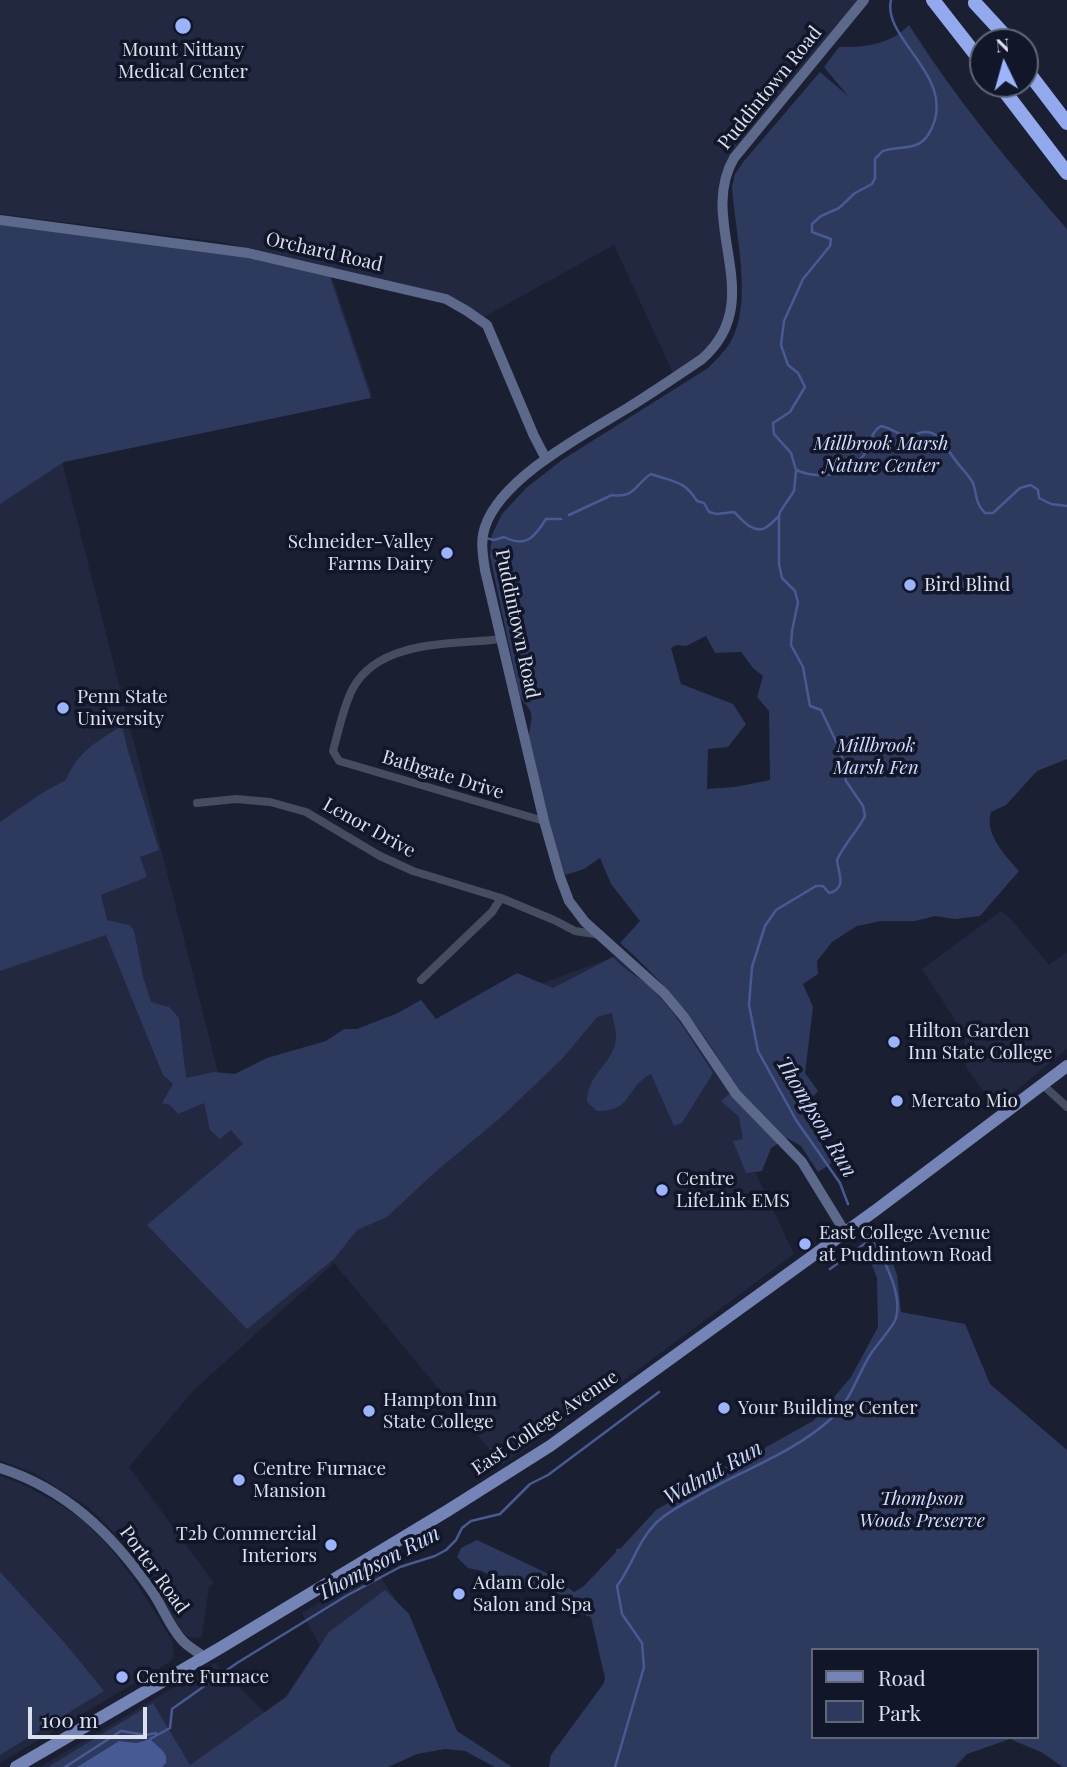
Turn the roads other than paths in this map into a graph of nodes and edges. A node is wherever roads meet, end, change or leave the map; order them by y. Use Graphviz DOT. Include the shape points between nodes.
graph roads {
  1 [pos="864,0"];
  2 [pos="933,0"];
  3 [pos="974,1"];
  4 [pos="994,28"];
  5 [pos="999,28"];
  6 [pos="969,46"];
  7 [pos="1039,76"];
  8 [pos="1039,86"];
  9 [pos="1010,98"];
  10 [pos="1067,112"];
  11 [pos="1067,123"];
  12 [pos="1045,144"];
  13 [pos="1067,173"];
  14 [pos="1067,179"];
  15 [pos="0,220"];
  16 [pos="546,459"];
  17 [pos="502,639"];
  18 [pos="197,803"];
  19 [pos="544,821"];
  20 [pos="501,898"];
  21 [pos="600,935"];
  22 [pos="421,980"];
  23 [pos="1067,1066"];
  24 [pos="1043,1085"];
  25 [pos="1067,1107"];
  26 [pos="845,1232"];
  27 [pos="0,1468"];
  28 [pos="203,1656"];
  29 [pos="16,1767"];
  1 -- 16 [label="street, Puddintown Road" via="725,174 732,306 720,340 695,364"];
  2 -- 6 [label="highway"];
  3 -- 4 [label="highway"];
  3 -- 5 [label="highway"];
  7 -- 10 [label="highway"];
  8 -- 11 [label="highway"];
  9 -- 12 [label="highway"];
  12 -- 13 [label="highway"];
  12 -- 14 [label="highway"];
  15 -- 16 [label="street, Orchard Road" via="248,253 446,299 487,325"];
  16 -- 17 [label="street, Puddintown Road" via="503,499 484,529 485,570"];
  17 -- 19 [label="street, Puddintown Road"];
  17 -- 19 [label="street, Bathgate Drive" via="407,649 375,663 352,690 334,756"];
  18 -- 20 [label="street, Lenor Drive" via="236,799 306,812 413,871"];
  19 -- 21 [label="street, Puddintown Road" via="569,901"];
  20 -- 21 [label="street, Lenor Drive" via="575,931"];
  20 -- 22 [label="street"];
  21 -- 26 [label="street, Puddintown Road" via="677,1009 736,1094 802,1162"];
  23 -- 24 [label="main road, East College Avenue"];
  24 -- 25 [label="street"];
  24 -- 26 [label="main road, East College Avenue"];
  26 -- 28 [label="main road, East College Avenue" via="550,1446"];
  27 -- 28 [label="street, Porter Road" via="81,1510 129,1558 182,1640"];
  28 -- 29 [label="main road, East College Avenue"];
}
